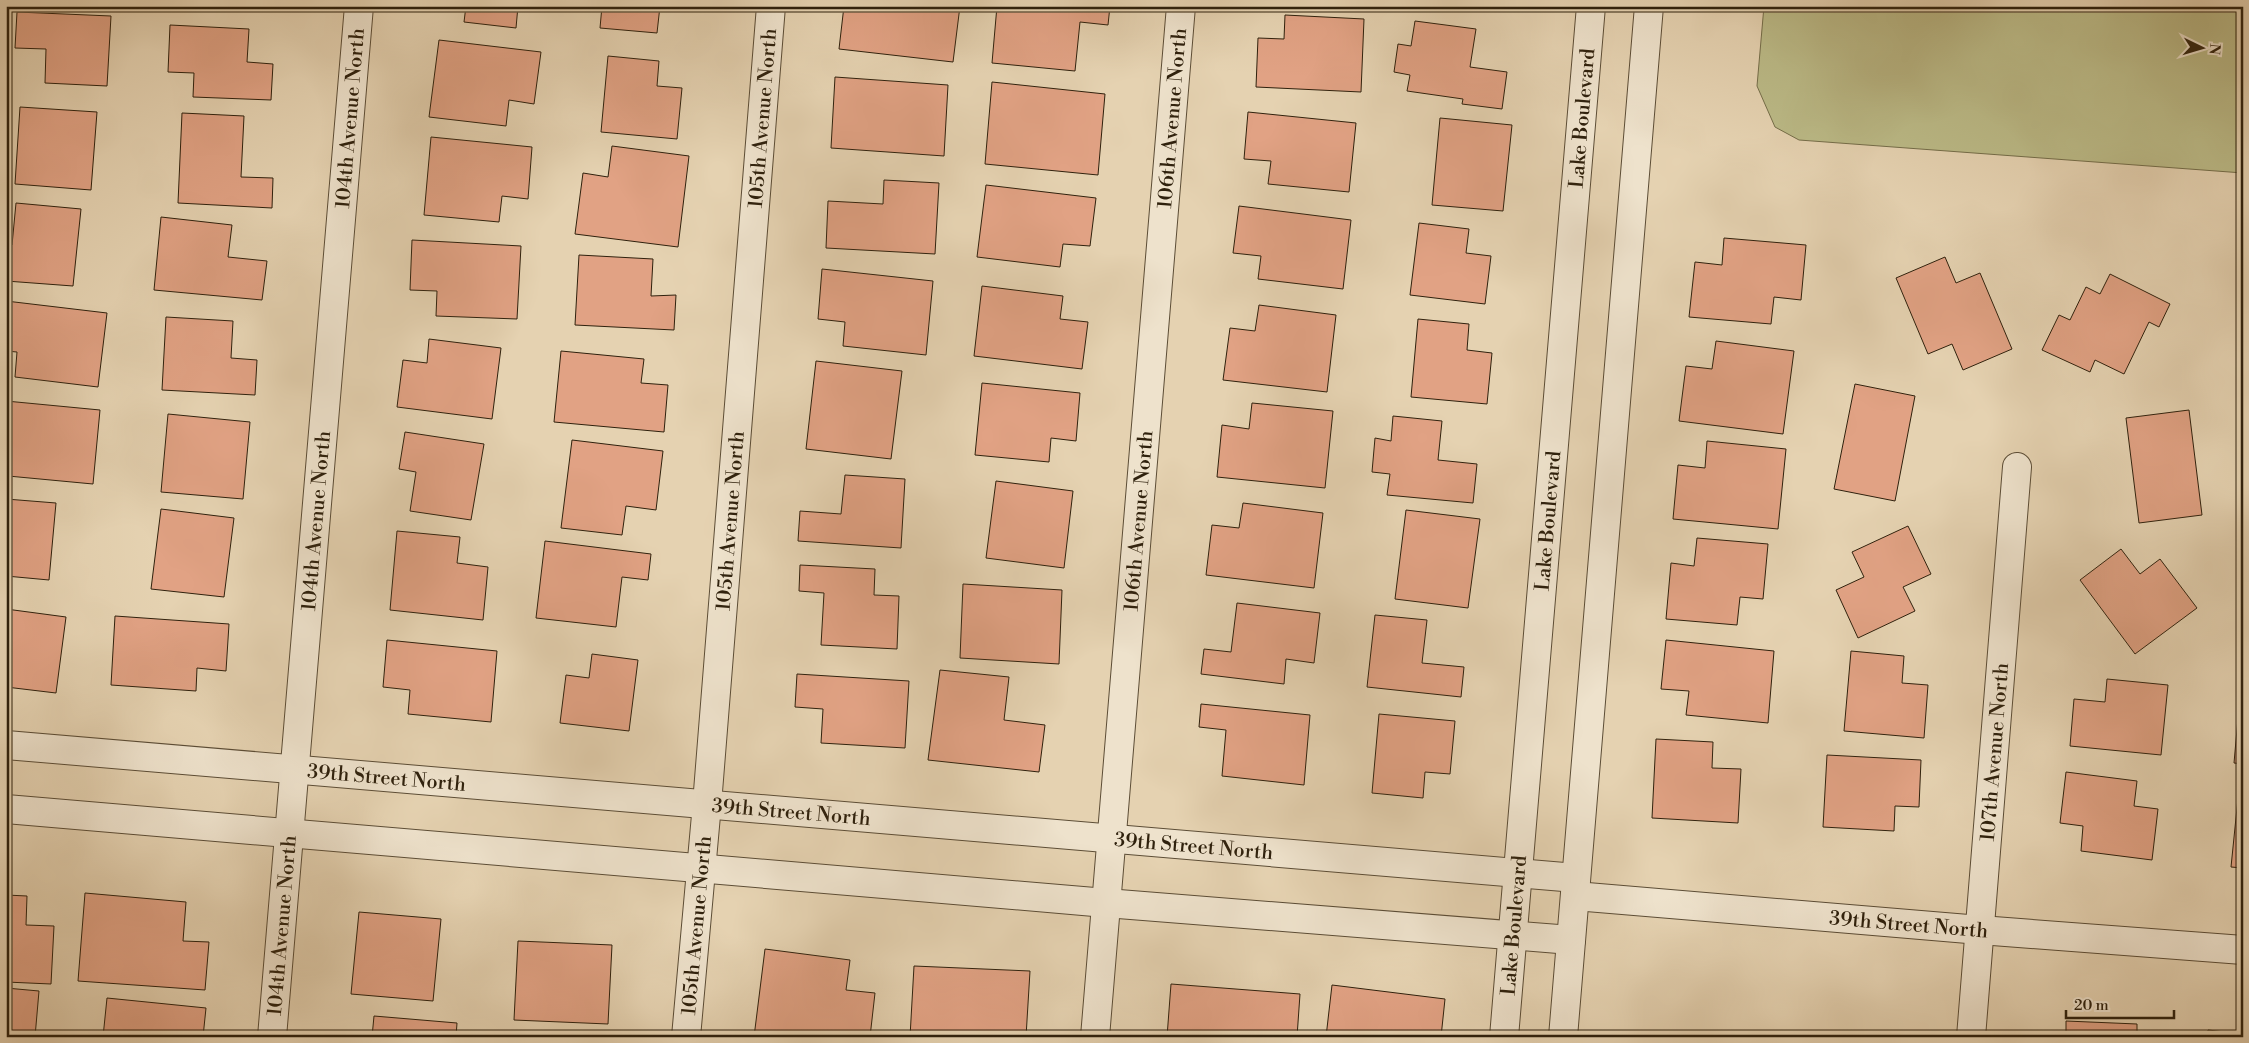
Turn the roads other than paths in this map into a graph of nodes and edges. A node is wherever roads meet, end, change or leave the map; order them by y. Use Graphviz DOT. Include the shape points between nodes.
graph roads {
  1 [pos="359,6"];
  2 [pos="771,6"];
  3 [pos="1181,6"];
  4 [pos="1591,6"];
  5 [pos="1649,6"];
  6 [pos="2016,467"];
  7 [pos="6,744"];
  8 [pos="296,770"];
  9 [pos="707,804"];
  10 [pos="6,809"];
  11 [pos="289,834"];
  12 [pos="1112,839"];
  13 [pos="700,868"];
  14 [pos="1518,873"];
  15 [pos="1576,887"];
  16 [pos="1106,903"];
  17 [pos="1980,930"];
  18 [pos="1512,935"];
  19 [pos="1571,940"];
  20 [pos="2243,950"];
  21 [pos="272,1037"];
  22 [pos="686,1037"];
  23 [pos="1095,1037"];
  24 [pos="1504,1037"];
  25 [pos="1563,1037"];
  26 [pos="1971,1037"];
  1 -- 8 [label="street, 104th Avenue North"];
  2 -- 9 [label="street, 105th Avenue North"];
  3 -- 12 [label="street, 106th Avenue North"];
  4 -- 14 [label="street, Lake Boulevard"];
  5 -- 15 [label="street"];
  6 -- 17 [label="street, 107th Avenue North"];
  7 -- 8 [label="street, 39th Street North"];
  8 -- 9 [label="street, 39th Street North"];
  8 -- 11 [label="street, 104th Avenue North"];
  9 -- 12 [label="street, 39th Street North"];
  9 -- 13 [label="street, 105th Avenue North"];
  10 -- 11 [label="street"];
  11 -- 13 [label="street"];
  11 -- 21 [label="street, 104th Avenue North"];
  12 -- 14 [label="street, 39th Street North"];
  12 -- 16 [label="street, 106th Avenue North"];
  13 -- 16 [label="street"];
  13 -- 22 [label="street, 105th Avenue North"];
  14 -- 15 [label="street, 39th Street North"];
  14 -- 18 [label="street, Lake Boulevard"];
  15 -- 17 [label="street, 39th Street North"];
  15 -- 19 [label="street"];
  16 -- 18 [label="street"];
  16 -- 23 [label="street, 106th Avenue North"];
  17 -- 20 [label="street, 39th Street North"];
  17 -- 26 [label="street, 107th Avenue North"];
  18 -- 19 [label="street"];
  18 -- 24 [label="street, Lake Boulevard"];
  19 -- 25 [label="street"];
}
